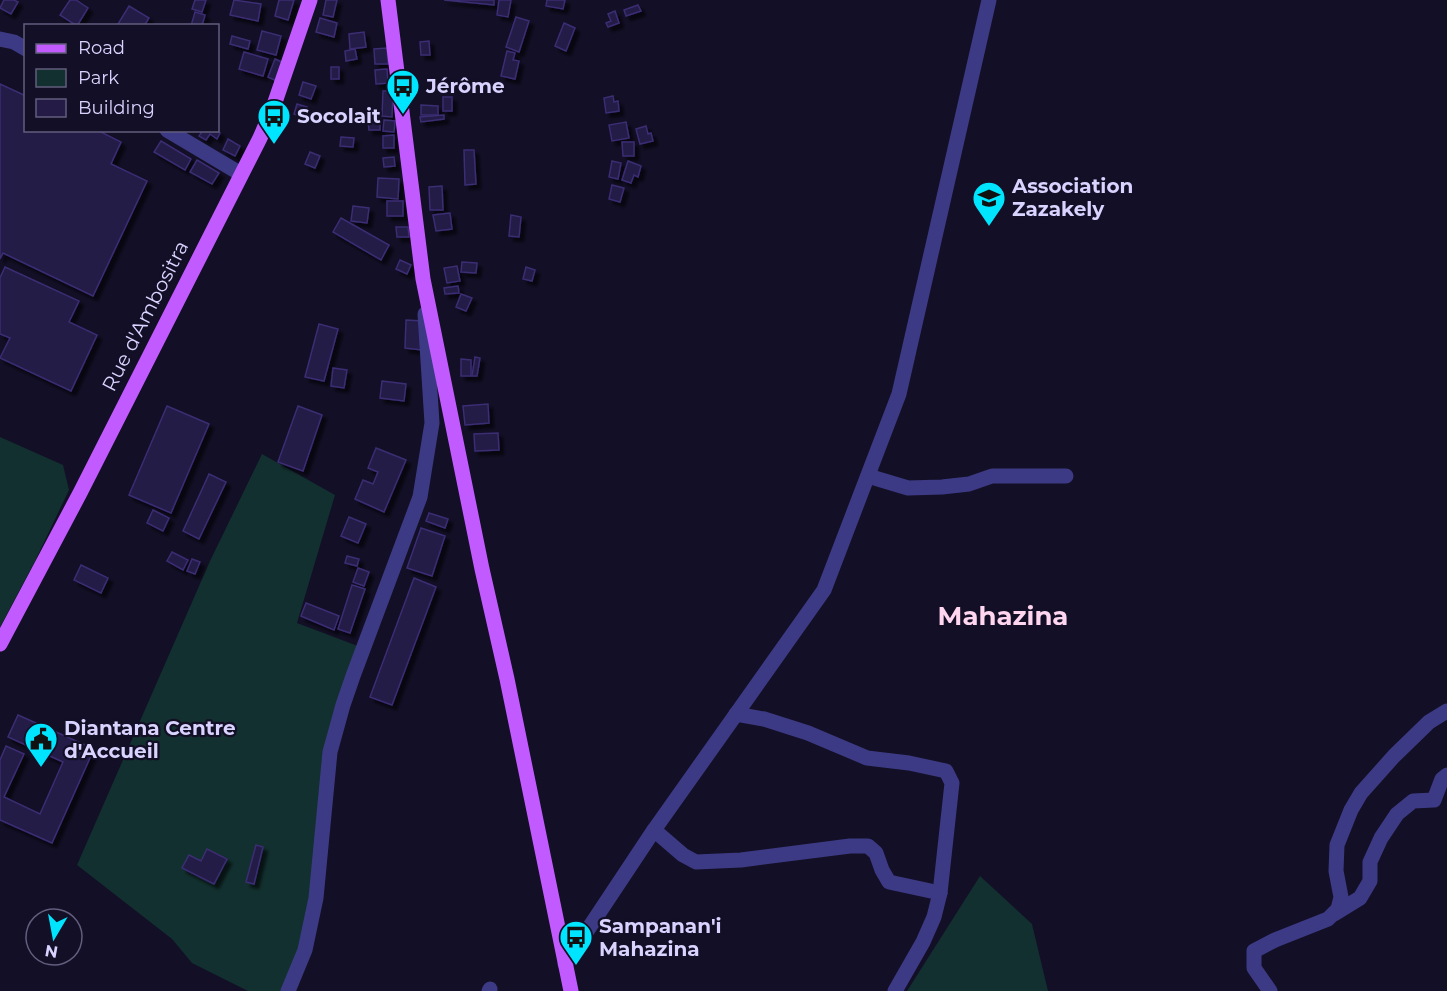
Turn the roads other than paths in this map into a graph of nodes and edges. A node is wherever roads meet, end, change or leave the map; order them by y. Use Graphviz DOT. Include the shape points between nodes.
graph roads {
  1 [pos="309,0"];
  2 [pos="388,0"];
  3 [pos="989,0"];
  4 [pos="0,24"];
  5 [pos="13,43"];
  6 [pos="170,132"];
  7 [pos="241,174"];
  8 [pos="423,279"];
  9 [pos="868,476"];
  10 [pos="1066,476"];
  11 [pos="0,644"];
  12 [pos="1447,711"];
  13 [pos="736,714"];
  14 [pos="1447,775"];
  15 [pos="654,830"];
  16 [pos="940,893"];
  17 [pos="1332,915"];
  18 [pos="565,963"];
  19 [pos="288,991"];
  20 [pos="571,991"];
  21 [pos="895,991"];
  22 [pos="1270,991"];
  1 -- 7 [label="main road, Rue d'Ambositra" via="274,105"];
  2 -- 8 [label="main road"];
  3 -- 9 [label="street" via="899,394"];
  4 -- 5 [label="street"];
  6 -- 7 [label="street"];
  7 -- 11 [label="main road, Rue d'Ambositra"];
  8 -- 18 [label="main road"];
  8 -- 19 [label="street" via="432,423 420,497 340,714 330,752 316,898 305,950"];
  9 -- 10 [label="street" via="908,488 969,484 992,477"];
  9 -- 13 [label="street" via="824,590"];
  12 -- 17 [label="street" via="1429,722 1361,793 1336,845 1341,897"];
  13 -- 15 [label="street"];
  13 -- 16 [label="street" via="808,733 867,758 946,771 952,783"];
  14 -- 17 [label="street" via="1434,800 1413,801 1397,814 1370,862 1370,881 1360,898"];
  15 -- 16 [label="street" via="696,862 868,846 876,853 889,882"];
  15 -- 18 [label="street"];
  16 -- 21 [label="street" via="923,942"];
  17 -- 22 [label="street" via="1254,951 1254,968"];
  18 -- 20 [label="main road"];
}
